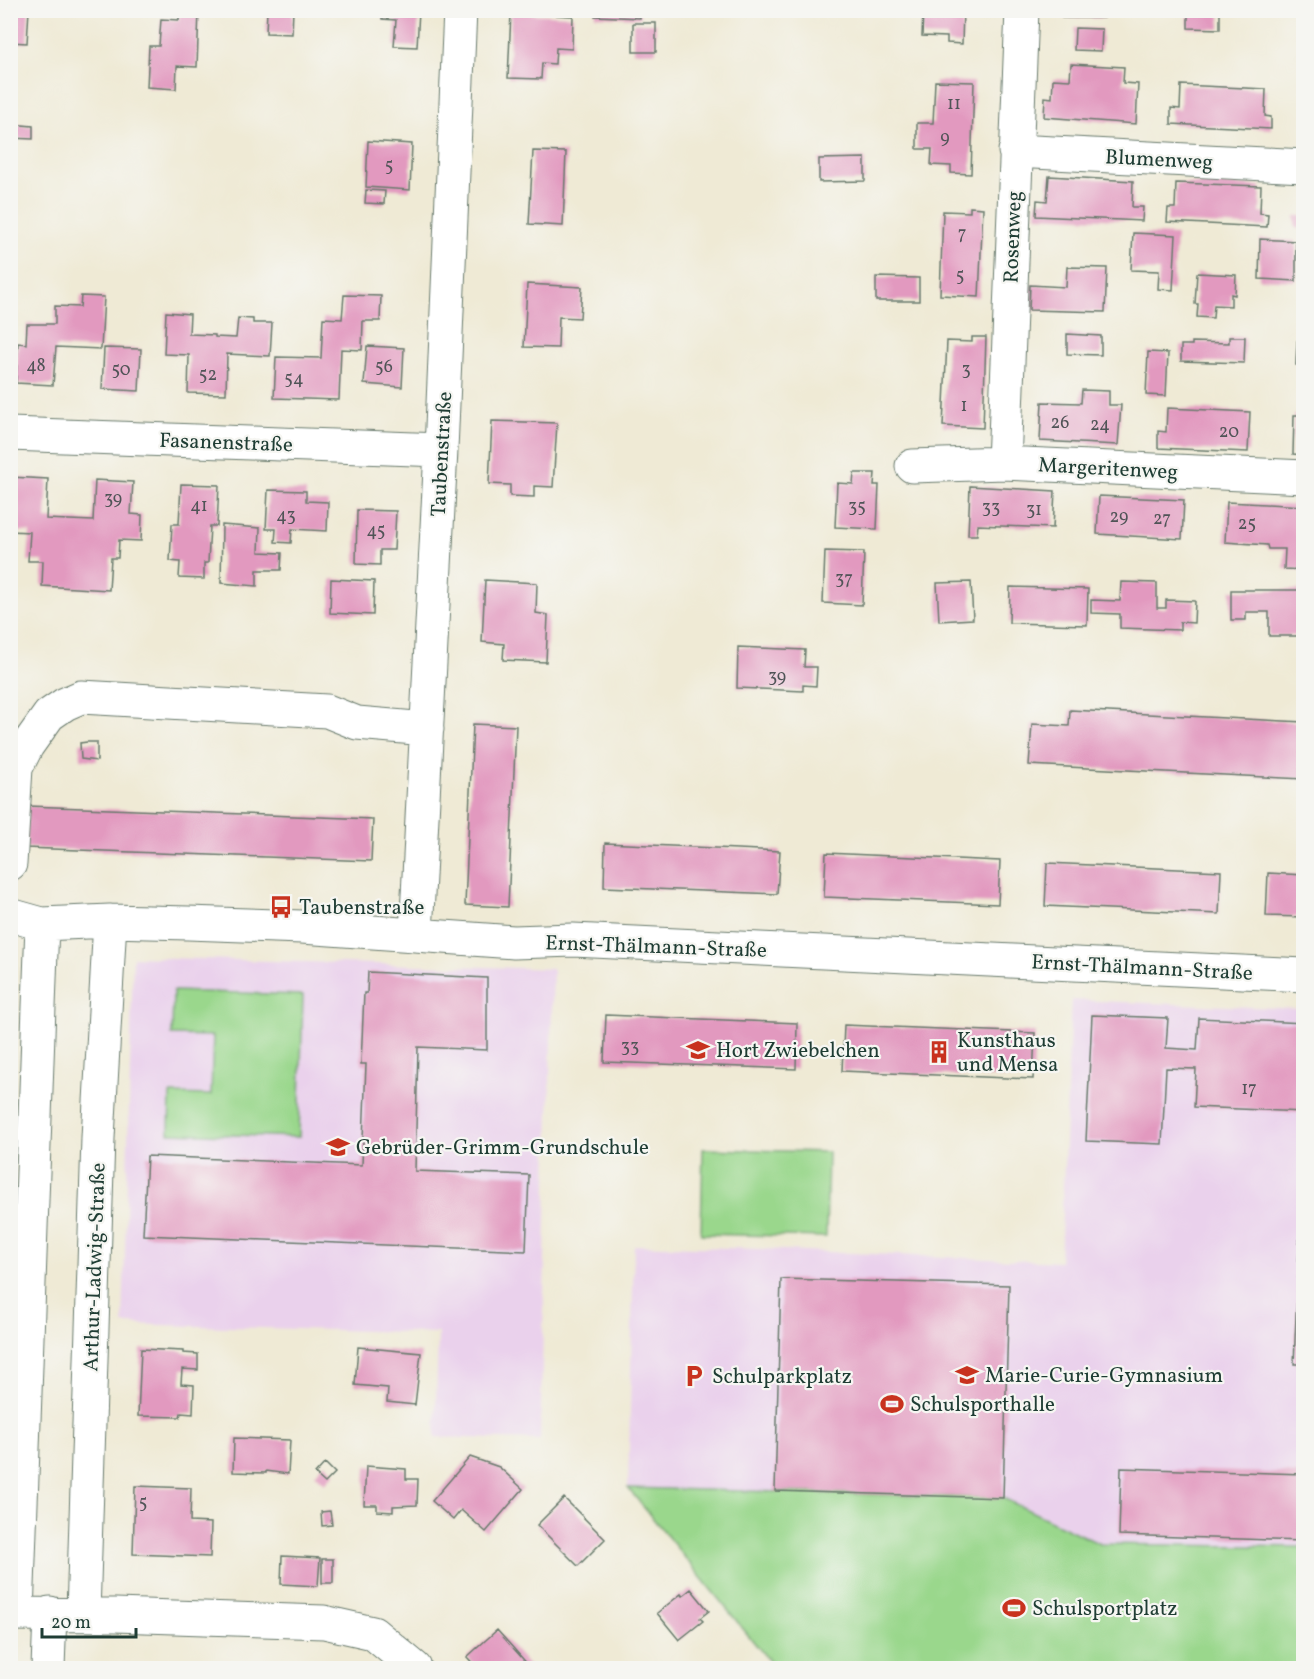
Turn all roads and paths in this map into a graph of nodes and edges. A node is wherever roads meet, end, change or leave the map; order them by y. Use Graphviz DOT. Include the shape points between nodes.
graph roads {
  1 [pos="460,10"];
  2 [pos="1022,10"];
  3 [pos="1015,151"];
  4 [pos="1304,166"];
  5 [pos="10,434"];
  6 [pos="441,450"];
  7 [pos="1004,463"];
  8 [pos="912,466"];
  9 [pos="1304,477"];
  10 [pos="427,729"];
  11 [pos="10,864"];
  12 [pos="10,915"];
  13 [pos="110,921"];
  14 [pos="42,924"];
  15 [pos="416,934"];
  16 [pos="1304,975"];
  17 [pos="50,1613"];
  18 [pos="14,1614"];
  19 [pos="84,1614"];
  20 [pos="48,1668"];
  21 [pos="415,1668"];
  1 -- 6 [label="street, Taubenstraße"];
  2 -- 3 [label="street, Rosenweg"];
  3 -- 4 [label="street, Blumenweg"];
  3 -- 7 [label="street, Rosenweg"];
  5 -- 6 [label="street, Fasanenstraße"];
  6 -- 10 [label="street, Taubenstraße"];
  7 -- 8 [label="street, Margeritenweg"];
  7 -- 9 [label="street, Margeritenweg"];
  10 -- 11 [label="street" via="357,723 327,711 81,698 49,715 16,768"];
  10 -- 15 [label="street, Taubenstraße"];
  12 -- 14 [label="street, Ernst-Thälmann-Straße"];
  13 -- 14 [label="street, Ernst-Thälmann-Straße"];
  13 -- 15 [label="street, Ernst-Thälmann-Straße"];
  13 -- 19 [label="street, Arthur-Ladwig-Straße" via="98,1138"];
  14 -- 18 [label="street"];
  15 -- 16 [label="street, Ernst-Thälmann-Straße" via="514,942 584,941"];
  17 -- 18 [label="street"];
  17 -- 19 [label="street"];
  17 -- 20 [label="street"];
  19 -- 21 [label="street" via="324,1622 372,1633"];
}
